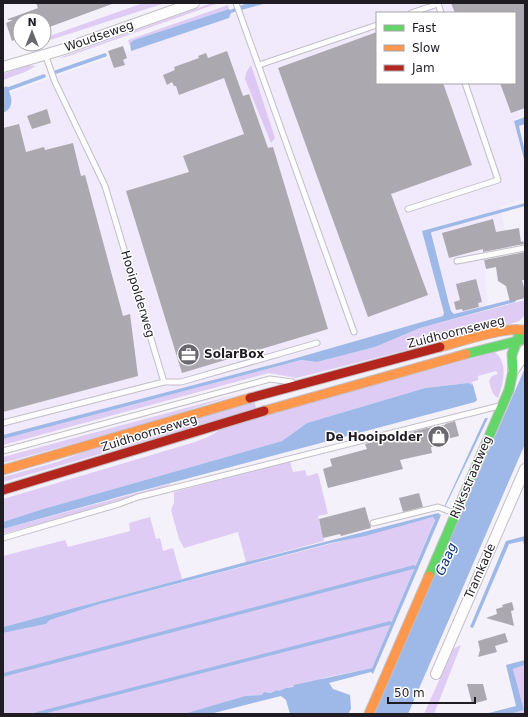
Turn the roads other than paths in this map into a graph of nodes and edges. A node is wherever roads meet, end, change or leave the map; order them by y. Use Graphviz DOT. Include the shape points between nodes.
graph roads {
  1 [pos="194,3"];
  2 [pos="438,3"];
  3 [pos="236,4"];
  4 [pos="414,12"];
  5 [pos="376,25"];
  6 [pos="45,54"];
  7 [pos="259,65"];
  8 [pos="3,67"];
  9 [pos="465,84"];
  10 [pos="408,209"];
  11 [pos="525,248"];
  12 [pos="457,262"];
  13 [pos="524,328"];
  14 [pos="354,332"];
  15 [pos="521,340"];
  16 [pos="317,343"];
  17 [pos="525,350"];
  18 [pos="513,371"];
  19 [pos="164,382"];
  20 [pos="255,384"];
  21 [pos="299,384"];
  22 [pos="277,390"];
  23 [pos="303,401"];
  24 [pos="502,406"];
  25 [pos="3,423"];
  26 [pos="3,451"];
  27 [pos="525,469"];
  28 [pos="3,470"];
  29 [pos="3,490"];
  30 [pos="455,513"];
  31 [pos="373,523"];
  32 [pos="3,538"];
  33 [pos="436,674"];
  34 [pos="369,714"];
  1 -- 6 [label="street, Woudseweg"];
  2 -- 4 [label="lane"];
  3 -- 7 [label="lane"];
  5 -- 7 [label="lane"];
  6 -- 8 [label="street, Woudseweg"];
  6 -- 19 [label="lane, Hooipolderweg" via="55,82 105,186"];
  7 -- 14 [label="lane"];
  9 -- 10 [label="lane" via="498,180"];
  11 -- 12 [label="lane"];
  13 -- 15 [label="main road, Rijksstraatweg"];
  13 -- 21 [label="main road, Zuidhoornseweg" via="501,331"];
  15 -- 18 [label="main road, Rijksstraatweg" via="512,354"];
  15 -- 23 [label="main road, Zuidhoornseweg"];
  16 -- 19 [label="lane" via="181,382"];
  17 -- 18 [label="street, Rijksstraatweg"];
  18 -- 24 [label="main road, Rijksstraatweg"];
  19 -- 25 [label="lane"];
  20 -- 21 [label="lane, Zuidhoornseweg" via="278,379"];
  20 -- 22 [label="lane"];
  20 -- 26 [label="lane, Zuidhoornseweg"];
  21 -- 22 [label="main road, Zuidhoornseweg"];
  22 -- 23 [label="lane"];
  22 -- 28 [label="main road, Zuidhoornseweg"];
  23 -- 29 [label="main road, Zuidhoornseweg"];
  24 -- 30 [label="main road, Rijksstraatweg"];
  24 -- 32 [label="lane" via="138,497"];
  27 -- 33 [label="street, Tramkade"];
  30 -- 31 [label="lane" via="438,507"];
  30 -- 34 [label="main road, Rijksstraatweg"];
}
